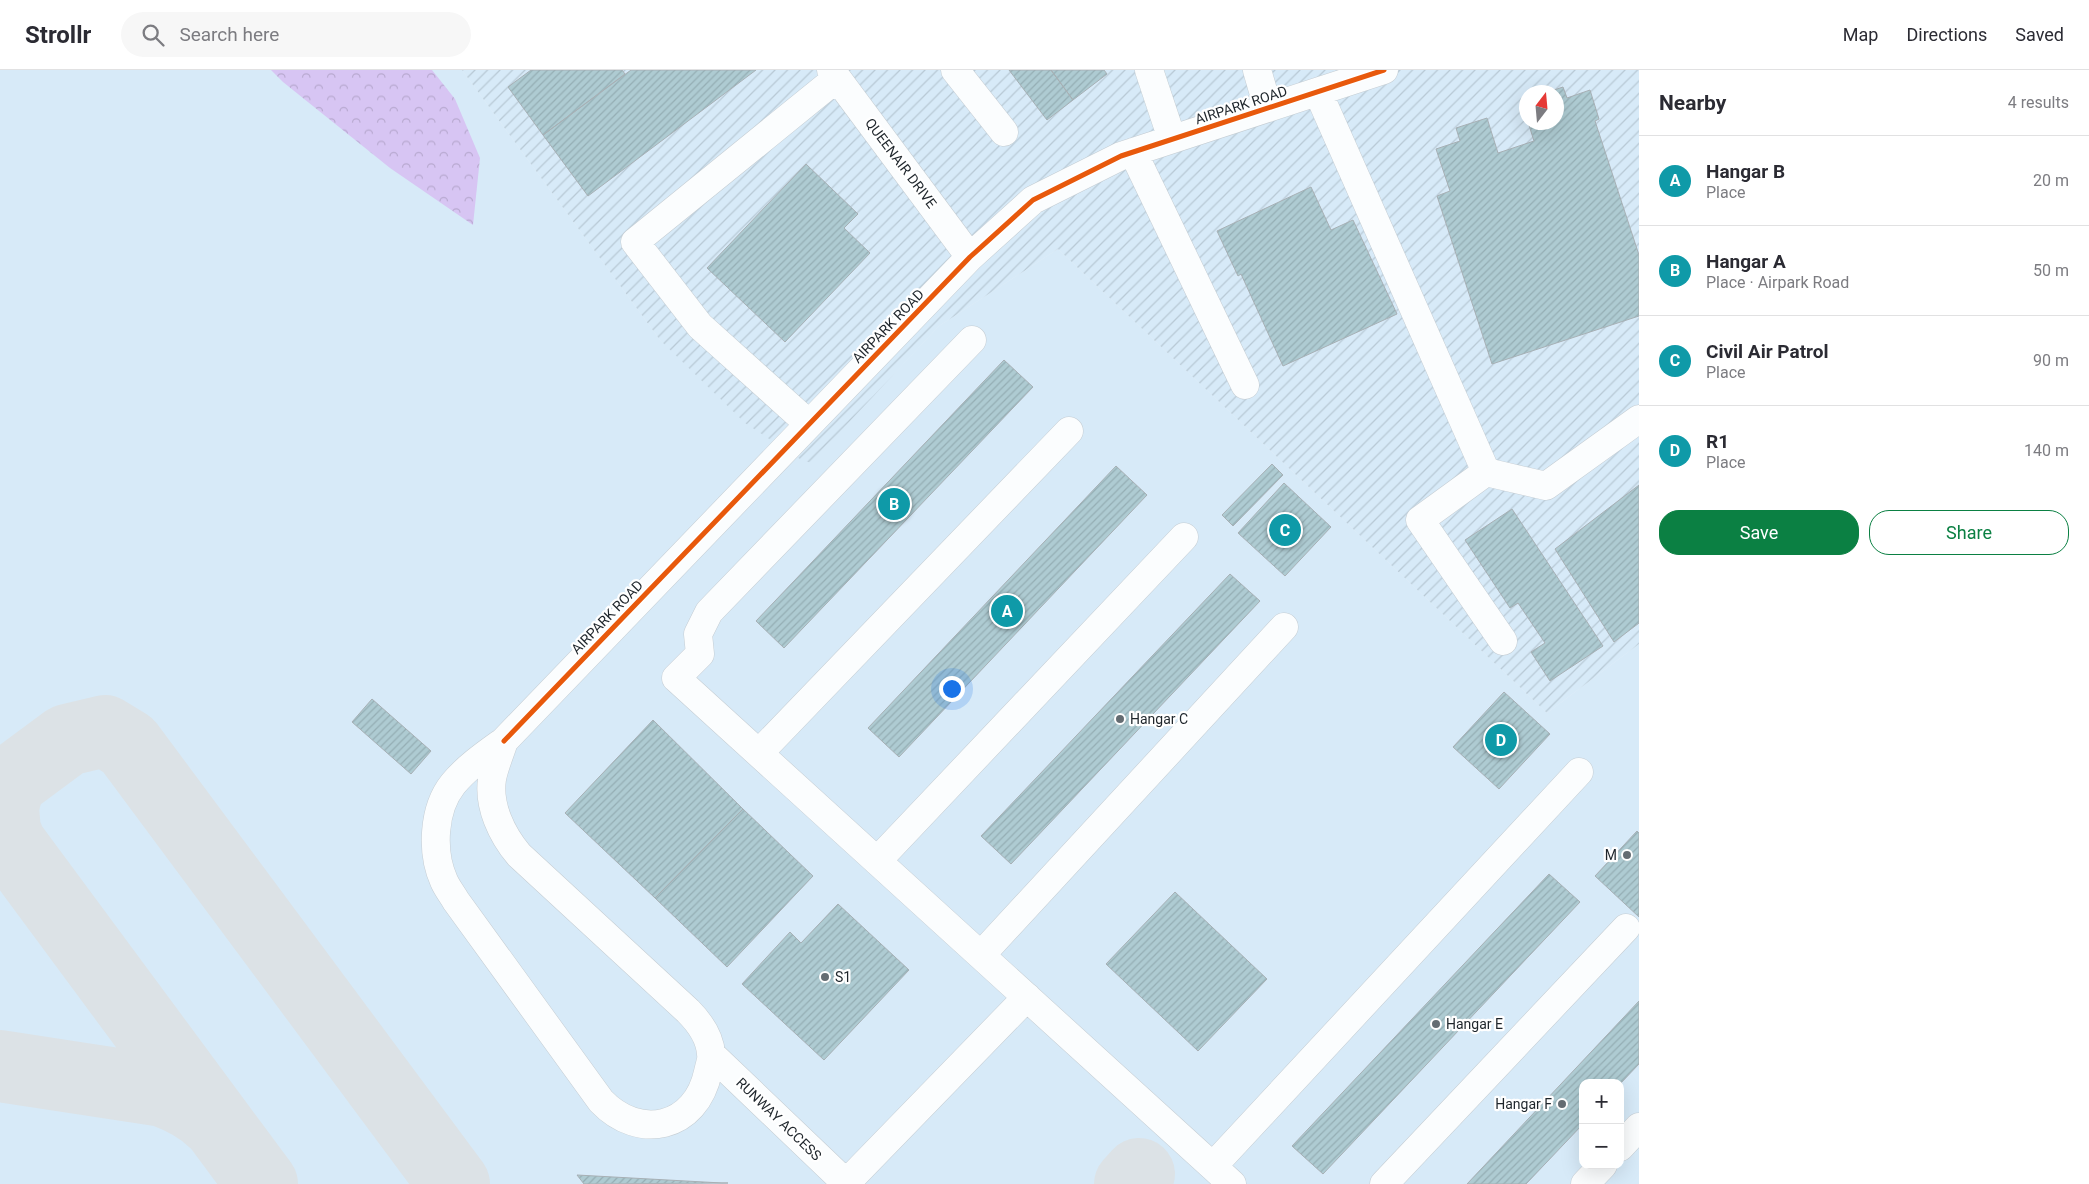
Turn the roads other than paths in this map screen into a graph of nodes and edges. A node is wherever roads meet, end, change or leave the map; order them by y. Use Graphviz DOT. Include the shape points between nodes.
graph roads {
  1 [pos="955,70"];
  2 [pos="1149,70"];
  3 [pos="1257,70"];
  4 [pos="1384,70"];
  5 [pos="834,74"];
  6 [pos="1318,92"];
  7 [pos="1268,108"];
  8 [pos="1004,132"];
  9 [pos="1172,139"];
  10 [pos="1133,152"];
  11 [pos="970,257"];
  12 [pos="972,340"];
  13 [pos="1245,385"];
  14 [pos="1639,420"];
  15 [pos="809,424"];
  16 [pos="1069,430"];
  17 [pos="1486,472"];
  18 [pos="1184,537"];
  19 [pos="1284,627"];
  20 [pos="1503,641"];
  21 [pos="504,742"];
  22 [pos="759,753"];
  23 [pos="1579,772"];
  24 [pos="877,861"];
  25 [pos="1626,928"];
  26 [pos="981,956"];
  27 [pos="1027,997"];
  28 [pos="712,1054"];
  29 [pos="1639,1127"];
  30 [pos="1624,1143"];
  31 [pos="1599,1169"];
  32 [pos="1223,1175"];
  33 [pos="845,1182"];
  34 [pos="1384,1184"];
  35 [pos="1585,1184"];
  1 -- 8 [label="street"];
  2 -- 9 [label="street"];
  3 -- 7 [label="street"];
  4 -- 6 [label="street, AIRPARK ROAD"];
  5 -- 11 [label="street, QUEENAIR DRIVE"];
  5 -- 15 [label="street" via="635,242 700,326"];
  6 -- 7 [label="street, AIRPARK ROAD"];
  6 -- 17 [label="street"];
  7 -- 9 [label="street, AIRPARK ROAD"];
  9 -- 10 [label="street, AIRPARK ROAD"];
  10 -- 11 [label="street, AIRPARK ROAD" via="1033,200"];
  10 -- 13 [label="street"];
  11 -- 15 [label="street, AIRPARK ROAD"];
  12 -- 22 [label="street" via="709,612 698,634 700,654 676,678"];
  14 -- 17 [label="street" via="1546,486"];
  15 -- 21 [label="street, AIRPARK ROAD"];
  16 -- 22 [label="street"];
  17 -- 20 [label="street" via="1420,520"];
  18 -- 24 [label="street"];
  19 -- 26 [label="street"];
  21 -- 28 [label="street" via="492,779 492,794 500,825 510,844 698,1020"];
  21 -- 28 [label="street, AIRPARK ROAD" via="462,774 443,802 436,834 437,858 444,881 456,901 600,1101 620,1117 649,1126 674,1120 695,1102 705,1082"];
  22 -- 24 [label="street"];
  23 -- 32 [label="street"];
  24 -- 26 [label="street"];
  25 -- 34 [label="street"];
  26 -- 27 [label="street"];
  27 -- 32 [label="street"];
  27 -- 33 [label="street"];
  28 -- 33 [label="street, RUNWAY ACCESS"];
  29 -- 30 [label="street"];
  31 -- 35 [label="street"];
}
